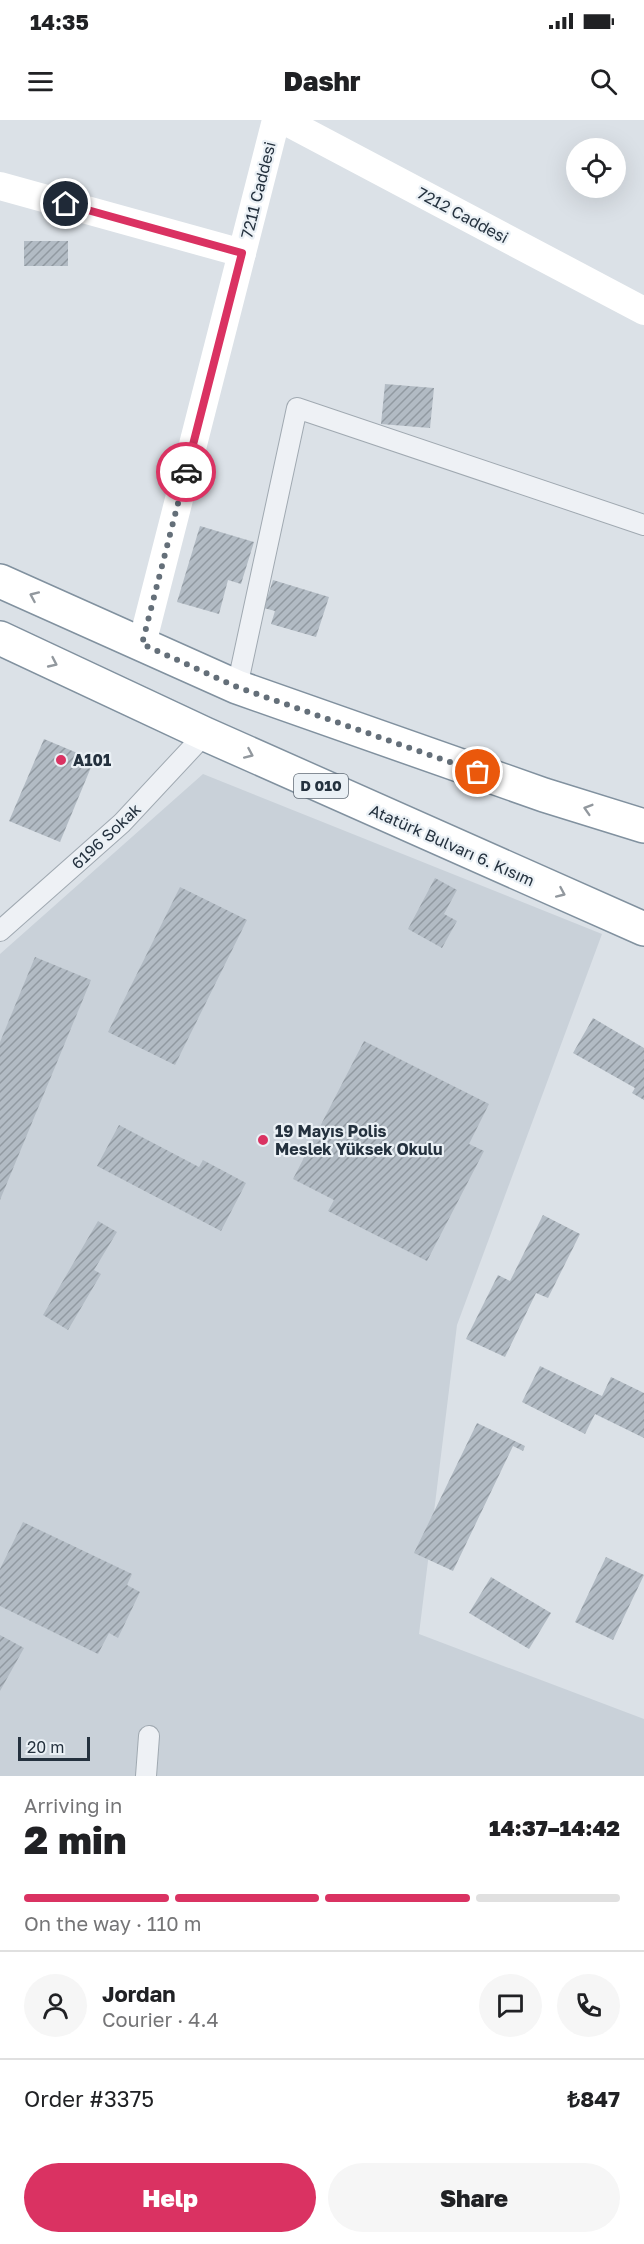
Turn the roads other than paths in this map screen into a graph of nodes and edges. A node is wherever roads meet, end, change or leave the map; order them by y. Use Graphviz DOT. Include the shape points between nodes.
graph roads {
  1 [pos="276,120"];
  2 [pos="283,120"];
  3 [pos="0,186"];
  4 [pos="242,253"];
  5 [pos="644,311"];
  6 [pos="644,525"];
  7 [pos="0,581"];
  8 [pos="0,638"];
  9 [pos="142,644"];
  10 [pos="237,687"];
  11 [pos="205,734"];
  12 [pos="644,826"];
  13 [pos="644,929"];
  14 [pos="0,931"];
  15 [pos="149,1736"];
  16 [pos="146,1776"];
  1 -- 4 [label="street, 7211 Caddesi"];
  2 -- 5 [label="street, 7212 Caddesi"];
  3 -- 4 [label="street"];
  4 -- 9 [label="street, 7211 Caddesi"];
  6 -- 10 [label="street" via="297,408"];
  9 -- 7 [label="highway, one-way"];
  8 -- 11 [label="highway, Atatürk Bulvarı 6. Kısım / D 010, one-way"];
  9 -- 10 [label="highway"];
  12 -- 10 [label="highway, one-way"];
  11 -- 13 [label="highway, Atatürk Bulvarı 6. Kısım / D 010, one-way"];
  11 -- 14 [label="street, 6196 Sokak" via="122,823"];
  15 -- 16 [label="street"];
}
